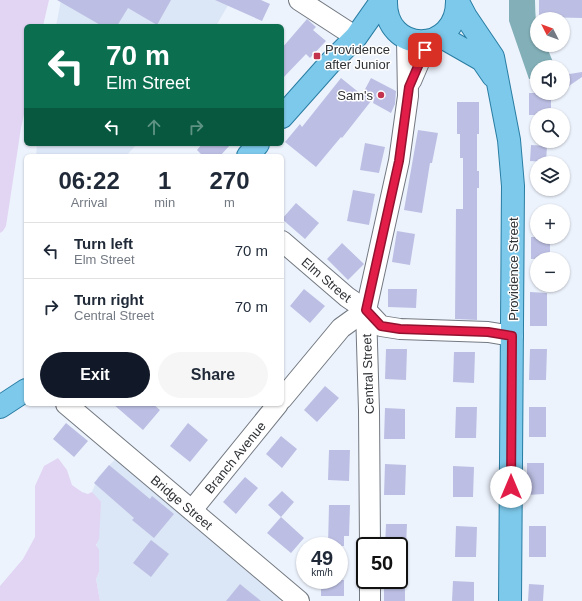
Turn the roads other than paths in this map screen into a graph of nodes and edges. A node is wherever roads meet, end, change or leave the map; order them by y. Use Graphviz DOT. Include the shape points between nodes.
graph roads {
  1 [pos="299,0"];
  2 [pos="382,0"];
  3 [pos="386,0"];
  4 [pos="457,0"];
  5 [pos="403,36"];
  6 [pos="356,37"];
  7 [pos="435,38"];
  8 [pos="497,82"];
  9 [pos="409,87"];
  10 [pos="284,115"];
  11 [pos="256,146"];
  12 [pos="250,154"];
  13 [pos="284,243"];
  14 [pos="366,310"];
  15 [pos="512,336"];
  16 [pos="284,397"];
  17 [pos="68,406"];
  18 [pos="276,406"];
  19 [pos="192,510"];
  20 [pos="370,537"];
  21 [pos="370,589"];
  22 [pos="299,601"];
  23 [pos="370,601"];
  24 [pos="510,601"];
  1 -- 6 [label="street"];
  2 -- 6 [label="main road"];
  3 -- 5 [label="main road" via="390,24"];
  4 -- 7 [label="main road" via="454,20 448,29"];
  4 -- 8 [label="main road, Providence Street" via="493,57"];
  5 -- 6 [label="main road" via="372,30"];
  5 -- 7 [label="main road" via="419,42"];
  5 -- 9 [label="street"];
  6 -- 10 [label="main road"];
  7 -- 8 [label="main road, Providence Street" via="482,60"];
  7 -- 9 [label="street" via="420,60"];
  8 -- 15 [label="main road, Providence Street" via="509,140 513,186"];
  9 -- 14 [label="street, Central Street" via="399,161"];
  11 -- 12 [label="main road"];
  13 -- 14 [label="street, Elm Street" via="347,297"];
  14 -- 15 [label="street, Elm Street" via="381,326 488,332"];
  14 -- 16 [label="street" via="341,328"];
  14 -- 20 [label="street, Central Street"];
  15 -- 24 [label="main road, Providence Street"];
  17 -- 19 [label="street, Bridge Street"];
  18 -- 19 [label="street, Branch Avenue"];
  19 -- 22 [label="street, Bridge Street"];
  21 -- 23 [label="street"];
}
